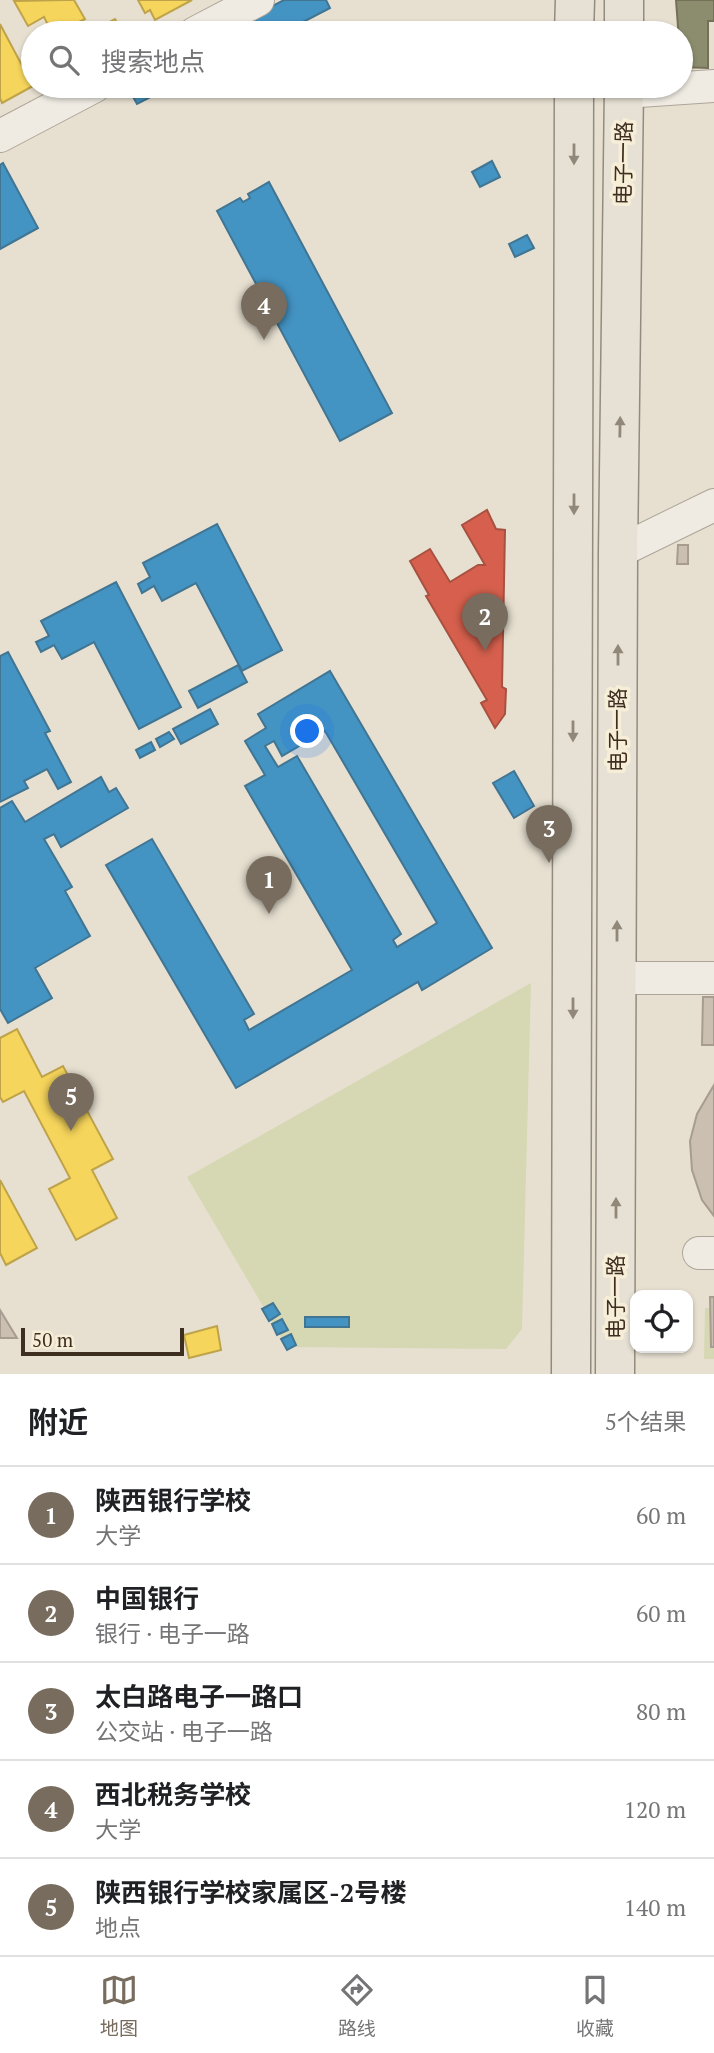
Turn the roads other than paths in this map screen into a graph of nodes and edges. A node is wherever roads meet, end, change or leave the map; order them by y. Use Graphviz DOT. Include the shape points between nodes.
graph roads {
  1 [pos="258,0"];
  2 [pos="575,0"];
  3 [pos="624,0"];
  4 [pos="218,21"];
  5 [pos="574,21"];
  6 [pos="624,21"];
  7 [pos="714,86"];
  8 [pos="693,87"];
  9 [pos="72,98"];
  10 [pos="574,98"];
  11 [pos="624,98"];
  12 [pos="0,136"];
  13 [pos="714,505"];
  14 [pos="618,552"];
  15 [pos="617,978"];
  16 [pos="714,978"];
  17 [pos="571,1374"];
  18 [pos="615,1374"];
  1 -- 4 [label="street"];
  2 -- 5 [label="main road"];
  3 -- 6 [label="main road"];
  7 -- 8 [label="street"];
  9 -- 12 [label="street"];
  10 -- 17 [label="main road, 电子一路, one-way"];
  14 -- 11 [label="main road, 电子一路, one-way"];
  13 -- 14 [label="street"];
  15 -- 14 [label="main road, 电子一路, one-way"];
  15 -- 16 [label="street"];
  18 -- 15 [label="main road, 电子一路, one-way"];
}
